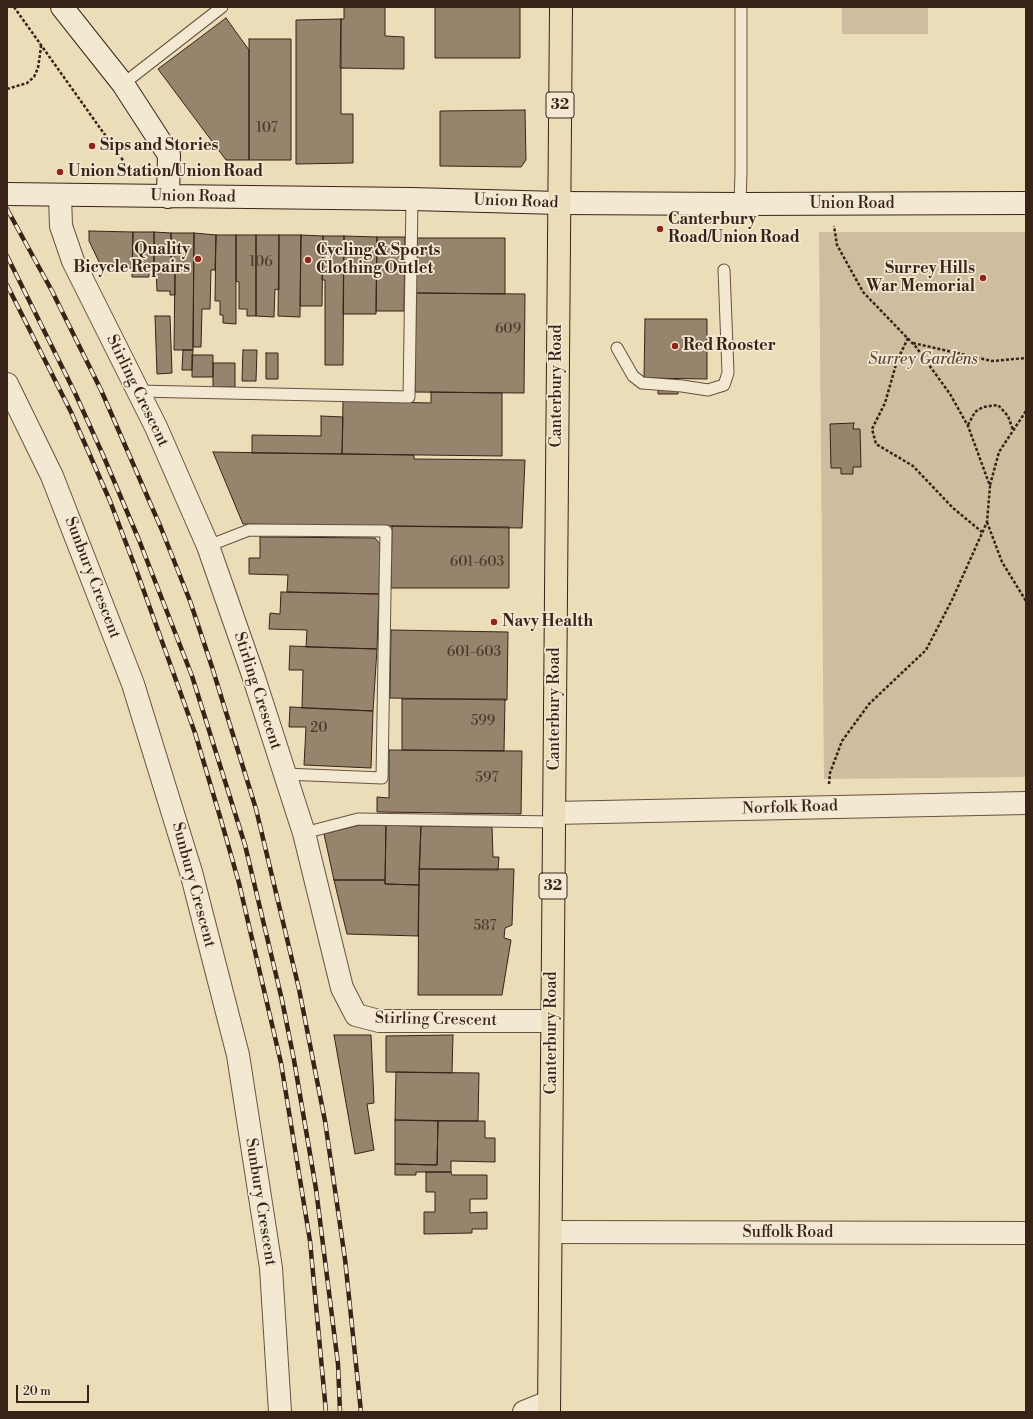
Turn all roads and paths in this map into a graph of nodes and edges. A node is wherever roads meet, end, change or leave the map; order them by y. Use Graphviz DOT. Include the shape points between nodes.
graph roads {
  1 [pos="14,7"];
  2 [pos="62,7"];
  3 [pos="222,7"];
  4 [pos="561,7"];
  5 [pos="741,7"];
  6 [pos="39,41"];
  7 [pos="123,84"];
  8 [pos="7,89"];
  9 [pos="127,166"];
  10 [pos="7,194"];
  11 [pos="60,195"];
  12 [pos="168,197"];
  13 [pos="412,199"];
  14 [pos="559,203"];
  15 [pos="1026,203"];
  16 [pos="740,204"];
  17 [pos="830,204"];
  18 [pos="724,270"];
  19 [pos="908,338"];
  20 [pos="911,342"];
  21 [pos="617,348"];
  22 [pos="1026,358"];
  23 [pos="7,384"];
  24 [pos="138,391"];
  25 [pos="1026,411"];
  26 [pos="968,426"];
  27 [pos="1013,430"];
  28 [pos="990,486"];
  29 [pos="987,522"];
  30 [pos="982,532"];
  31 [pos="208,546"];
  32 [pos="1026,601"];
  33 [pos="285,774"];
  34 [pos="1026,803"];
  35 [pos="827,807"];
  36 [pos="554,818"];
  37 [pos="304,833"];
  38 [pos="552,1021"];
  39 [pos="550,1232"];
  40 [pos="1026,1233"];
  41 [pos="549,1407"];
  42 [pos="280,1412"];
  43 [pos="524,1412"];
  1 -- 6 [label="path"];
  2 -- 7 [label="street"];
  3 -- 7 [label="lane"];
  4 -- 14 [label="main road, Canterbury Road / 32"];
  5 -- 16 [label="lane"];
  6 -- 8 [label="path" via="40,58 34,77 27,83"];
  6 -- 9 [label="path"];
  7 -- 12 [label="street" via="169,155"];
  10 -- 11 [label="street, Union Road"];
  11 -- 12 [label="street, Union Road"];
  11 -- 24 [label="street, Stirling Crescent" via="61,226 73,261"];
  12 -- 13 [label="street, Union Road"];
  13 -- 14 [label="street, Union Road"];
  13 -- 24 [label="lane" via="409,397"];
  14 -- 16 [label="street, Union Road"];
  14 -- 36 [label="main road, Canterbury Road / 32"];
  15 -- 17 [label="street, Union Road"];
  16 -- 17 [label="street, Union Road"];
  17 -- 19 [label="path" via="837,245 863,292"];
  18 -- 21 [label="lane" via="728,373 724,385 708,390 642,383 633,376"];
  19 -- 20 [label="path"];
  19 -- 30 [label="path" via="897,361 885,403 872,429 876,444 913,466 953,508"];
  20 -- 22 [label="path" via="992,362"];
  20 -- 26 [label="path" via="950,394"];
  23 -- 42 [label="street, Sunbury Crescent" via="52,476 133,684 191,872 238,1055 271,1268"];
  24 -- 31 [label="street, Stirling Crescent"];
  25 -- 27 [label="path"];
  26 -- 27 [label="path" via="975,412 983,407 998,405 1008,416"];
  26 -- 28 [label="path"];
  27 -- 28 [label="path" via="999,452"];
  28 -- 29 [label="path"];
  29 -- 30 [label="path"];
  29 -- 32 [label="path" via="1002,562"];
  30 -- 35 [label="path" via="952,600 926,650 869,704 842,741 830,773"];
  31 -- 33 [label="street, Stirling Crescent"];
  31 -- 33 [label="lane" via="249,530 386,531 382,778"];
  33 -- 37 [label="street, Stirling Crescent"];
  34 -- 35 [label="street, Norfolk Road"];
  35 -- 36 [label="street, Norfolk Road"];
  36 -- 37 [label="lane" via="358,819"];
  36 -- 38 [label="main road, Canterbury Road / 32"];
  37 -- 38 [label="street, Stirling Crescent" via="342,988 356,1016 379,1021"];
  38 -- 39 [label="main road, Canterbury Road / 32"];
  39 -- 40 [label="street, Suffolk Road"];
  39 -- 41 [label="main road, Canterbury Road / 32"];
  41 -- 43 [label="street"];
}
